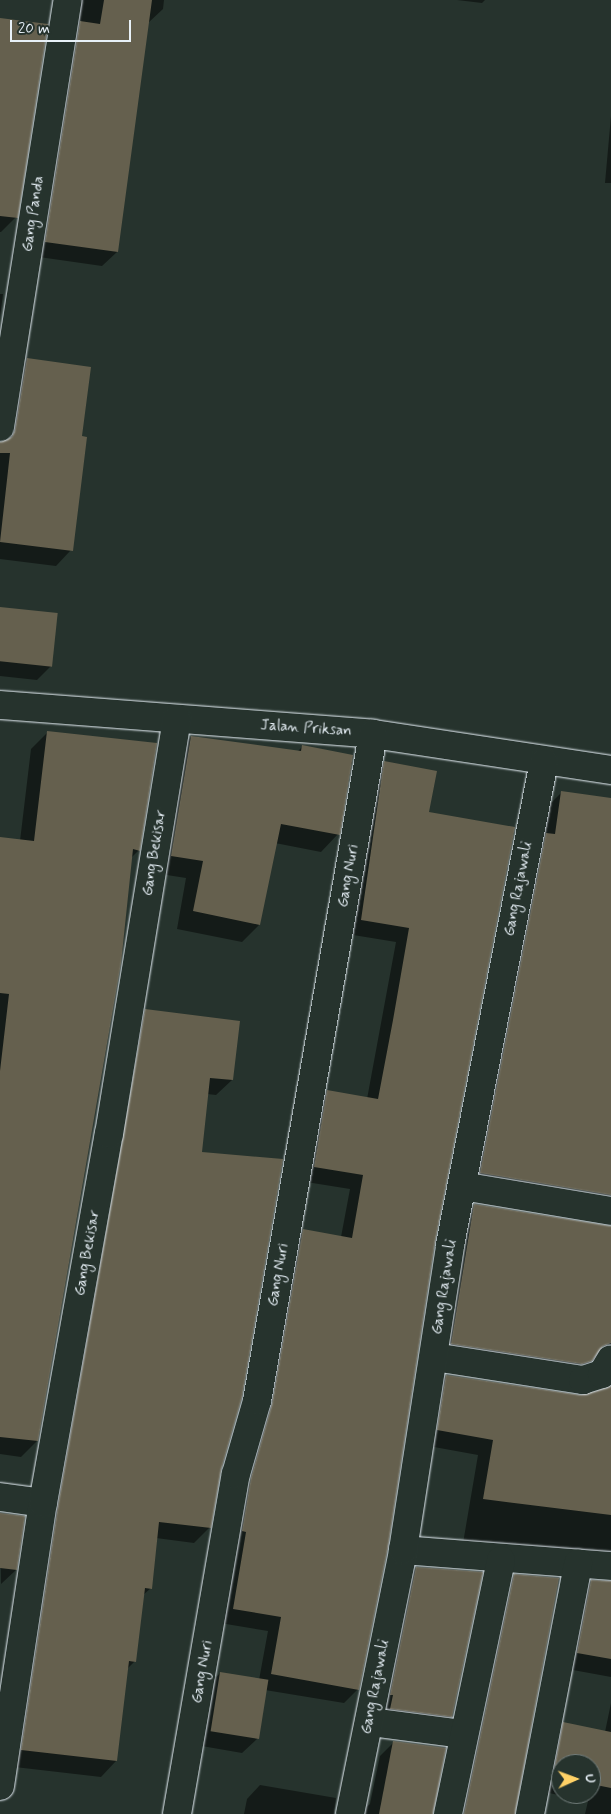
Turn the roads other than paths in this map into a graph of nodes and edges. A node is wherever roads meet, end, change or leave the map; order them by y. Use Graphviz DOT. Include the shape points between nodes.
graph roads {
  1 [pos="68,0"];
  2 [pos="0,427"];
  3 [pos="0,705"];
  4 [pos="177,720"];
  5 [pos="373,734"];
  6 [pos="544,762"];
  7 [pos="611,770"];
  8 [pos="462,1186"];
  9 [pos="611,1211"];
  10 [pos="434,1357"];
  11 [pos="611,1359"];
  12 [pos="0,1497"];
  13 [pos="43,1503"];
  14 [pos="403,1550"];
  15 [pos="501,1560"];
  16 [pos="578,1564"];
  17 [pos="611,1566"];
  18 [pos="370,1722"];
  19 [pos="463,1734"];
  20 [pos="0,1786"];
  21 [pos="177,1814"];
  22 [pos="350,1814"];
  23 [pos="448,1814"];
  24 [pos="530,1814"];
  1 -- 2 [label="street, Gang Panda"];
  3 -- 4 [label="street, Jalan Priksan"];
  4 -- 5 [label="street, Jalan Priksan"];
  4 -- 13 [label="street, Gang Bekisar" via="109,1134"];
  5 -- 6 [label="street, Jalan Priksan"];
  5 -- 21 [label="street, Gang Nuri" via="258,1401 236,1474"];
  6 -- 7 [label="street, Jalan Priksan"];
  6 -- 8 [label="street, Gang Rajawali"];
  8 -- 9 [label="street"];
  8 -- 10 [label="street, Gang Rajawali"];
  10 -- 11 [label="street" via="583,1380 602,1374"];
  10 -- 14 [label="street, Gang Rajawali"];
  12 -- 13 [label="street"];
  13 -- 20 [label="street, Gang Bekisar"];
  14 -- 15 [label="street"];
  14 -- 18 [label="street, Gang Rajawali"];
  15 -- 16 [label="street"];
  15 -- 19 [label="street"];
  16 -- 17 [label="street"];
  16 -- 24 [label="street"];
  18 -- 19 [label="street"];
  18 -- 22 [label="street, Gang Rajawali"];
  19 -- 23 [label="street"];
}
